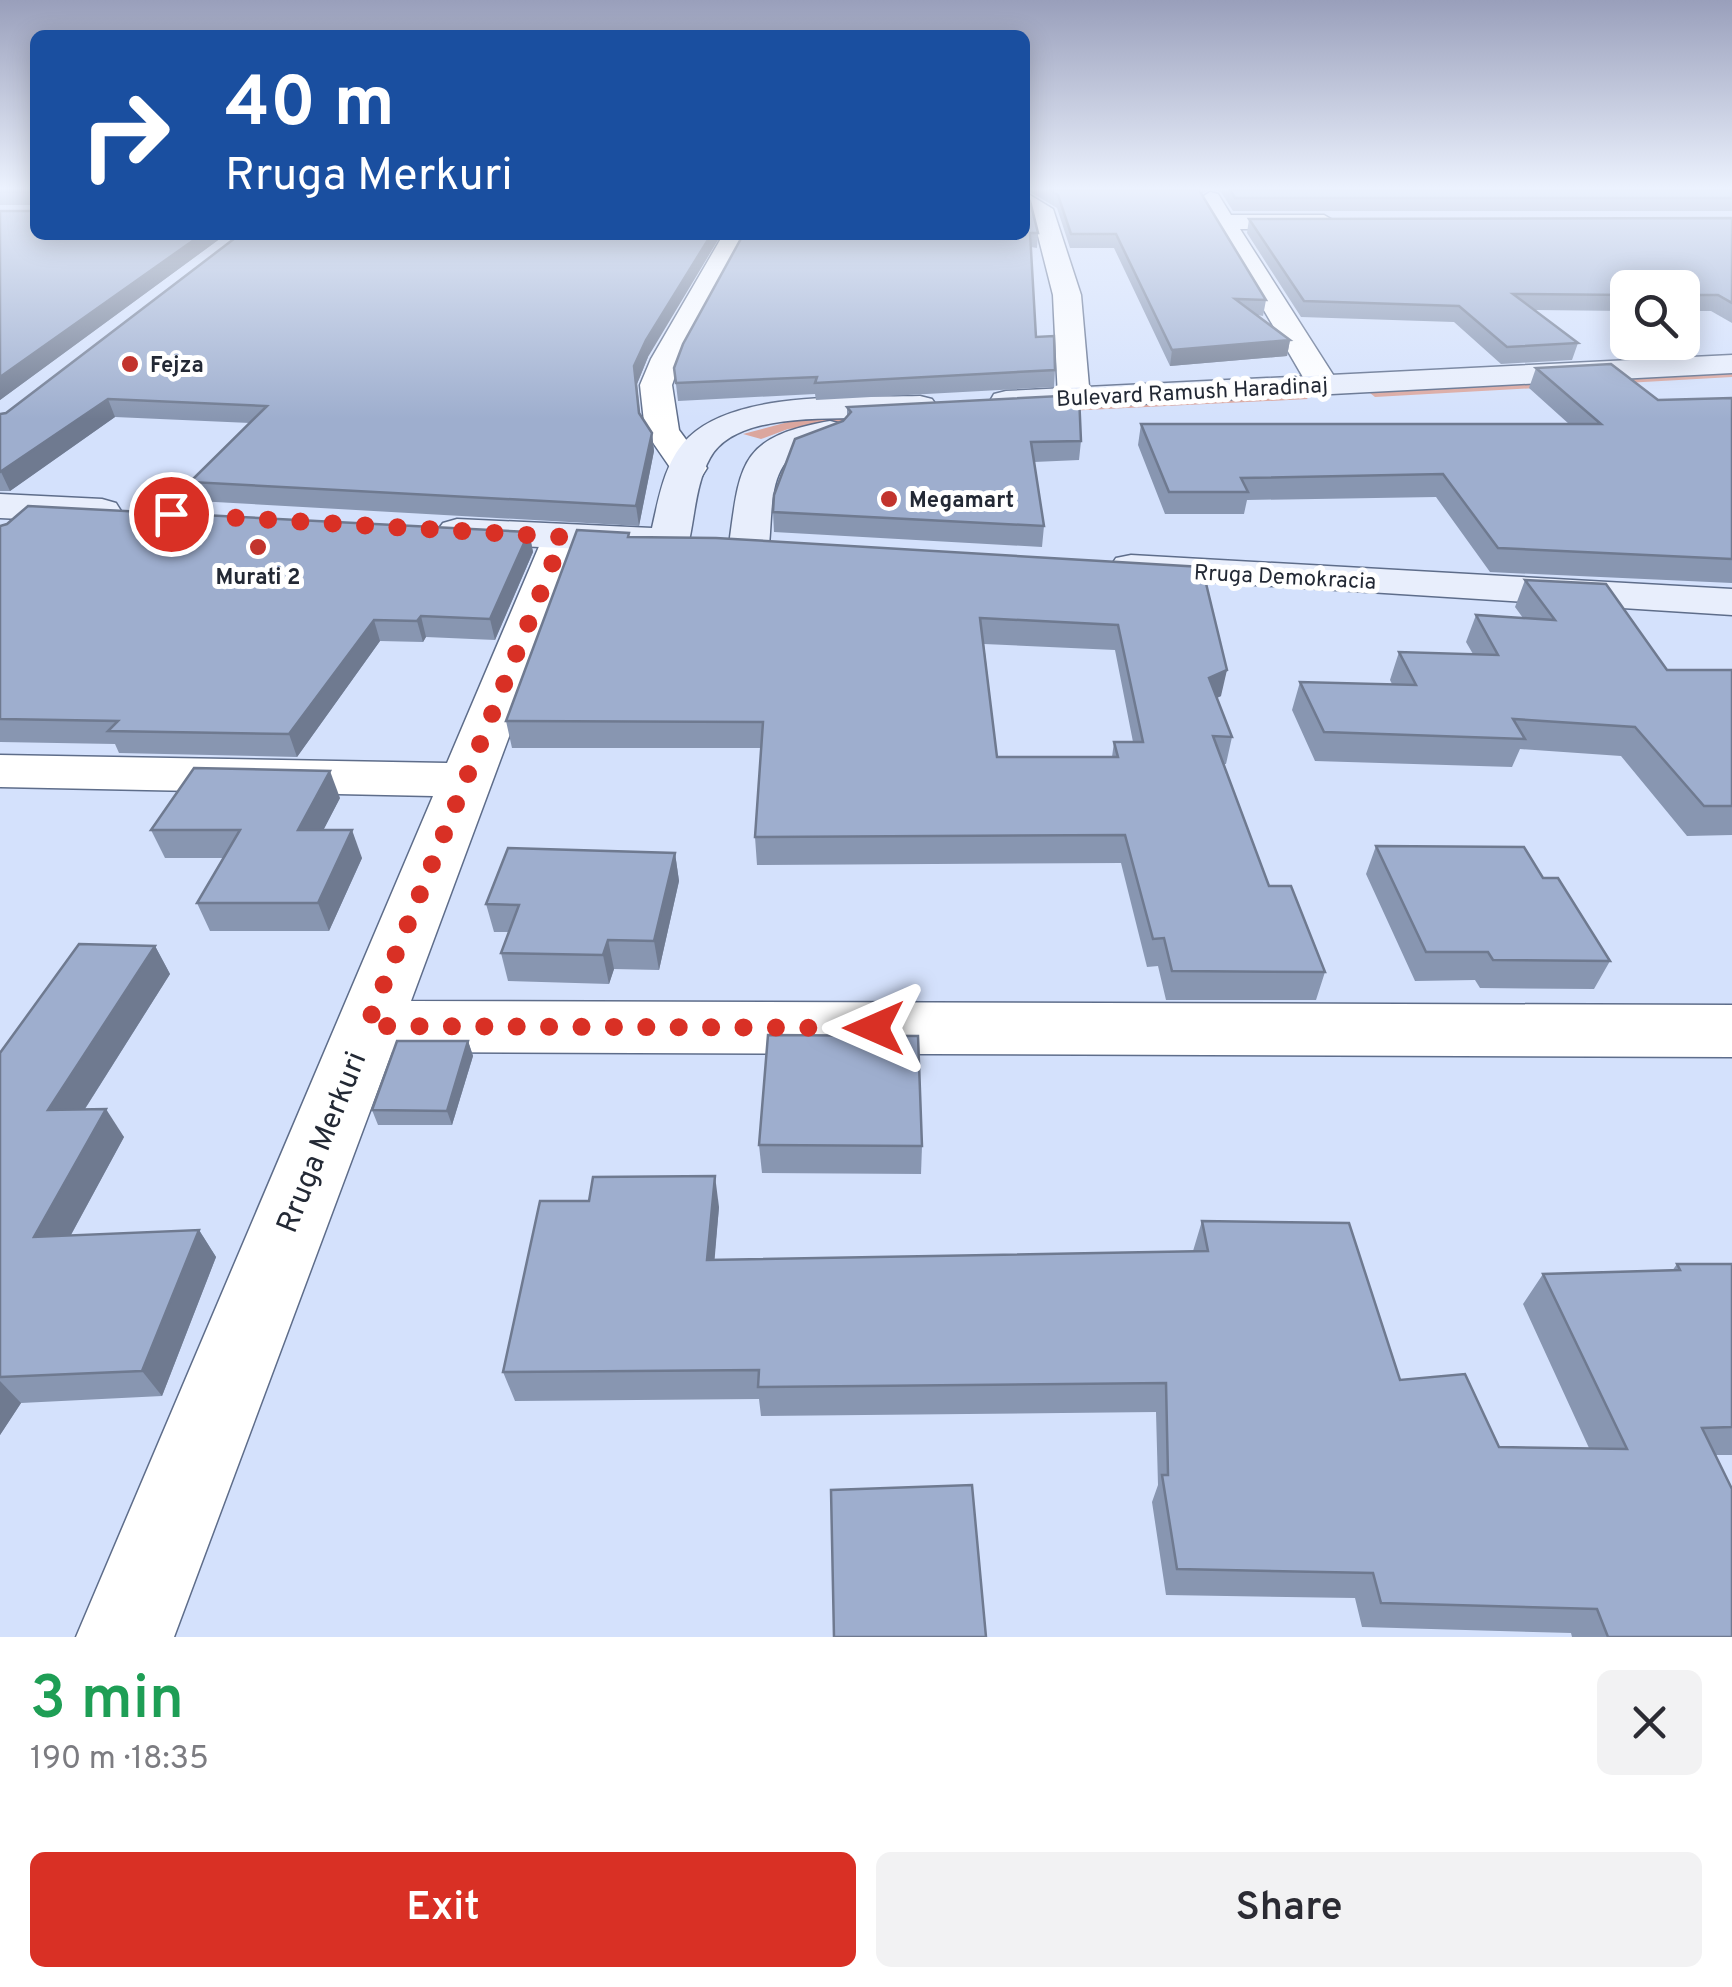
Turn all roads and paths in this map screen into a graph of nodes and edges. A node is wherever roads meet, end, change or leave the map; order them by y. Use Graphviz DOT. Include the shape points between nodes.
graph roads {
  1 [pos="717,266"];
  2 [pos="1059,266"];
  3 [pos="1251,266"];
  4 [pos="1732,364"];
  5 [pos="1732,384"];
  6 [pos="1328,394"];
  7 [pos="1074,398"];
  8 [pos="964,414"];
  9 [pos="689,468"];
  10 [pos="760,469"];
  11 [pos="17,507"];
  12 [pos="132,512"];
  13 [pos="412,528"];
  14 [pos="0,533"];
  15 [pos="563,537"];
  16 [pos="724,544"];
  17 [pos="1087,565"];
  18 [pos="1732,602"];
  19 [pos="0,771"];
  20 [pos="465,780"];
  21 [pos="367,1026"];
  22 [pos="1732,1031"];
  23 [pos="125,1637"];
  1 -- 9 [label="street" via="656,385 662,431"];
  2 -- 7 [label="street"];
  3 -- 6 [label="street"];
  4 -- 6 [label="street, Bulevard Ramush Haradinaj"];
  5 -- 6 [label="street, Bulevard Ramush Haradinaj"];
  6 -- 7 [label="street, Bulevard Ramush Haradinaj"];
  6 -- 8 [label="street, Bulevard Ramush Haradinaj"];
  7 -- 8 [label="street, Bulevard Ramush Haradinaj"];
  8 -- 9 [label="street, Bulevard Ramush Haradinaj" via="813,411 756,420 708,438"];
  8 -- 10 [label="street, Bulevard Ramush Haradinaj" via="818,433 781,444"];
  9 -- 10 [label="street"];
  9 -- 16 [label="street, Bulevard Ramush Haradinaj"];
  10 -- 16 [label="street"];
  11 -- 12 [label="street"];
  11 -- 14 [label="street"];
  13 -- 15 [label="street"];
  15 -- 16 [label="street"];
  15 -- 20 [label="street, Rruga Merkuri"];
  17 -- 18 [label="street, Rruga Demokracia"];
  19 -- 20 [label="street"];
  20 -- 21 [label="street, Rruga Merkuri"];
  21 -- 22 [label="street"];
  21 -- 23 [label="street, Rruga Merkuri"];
}
